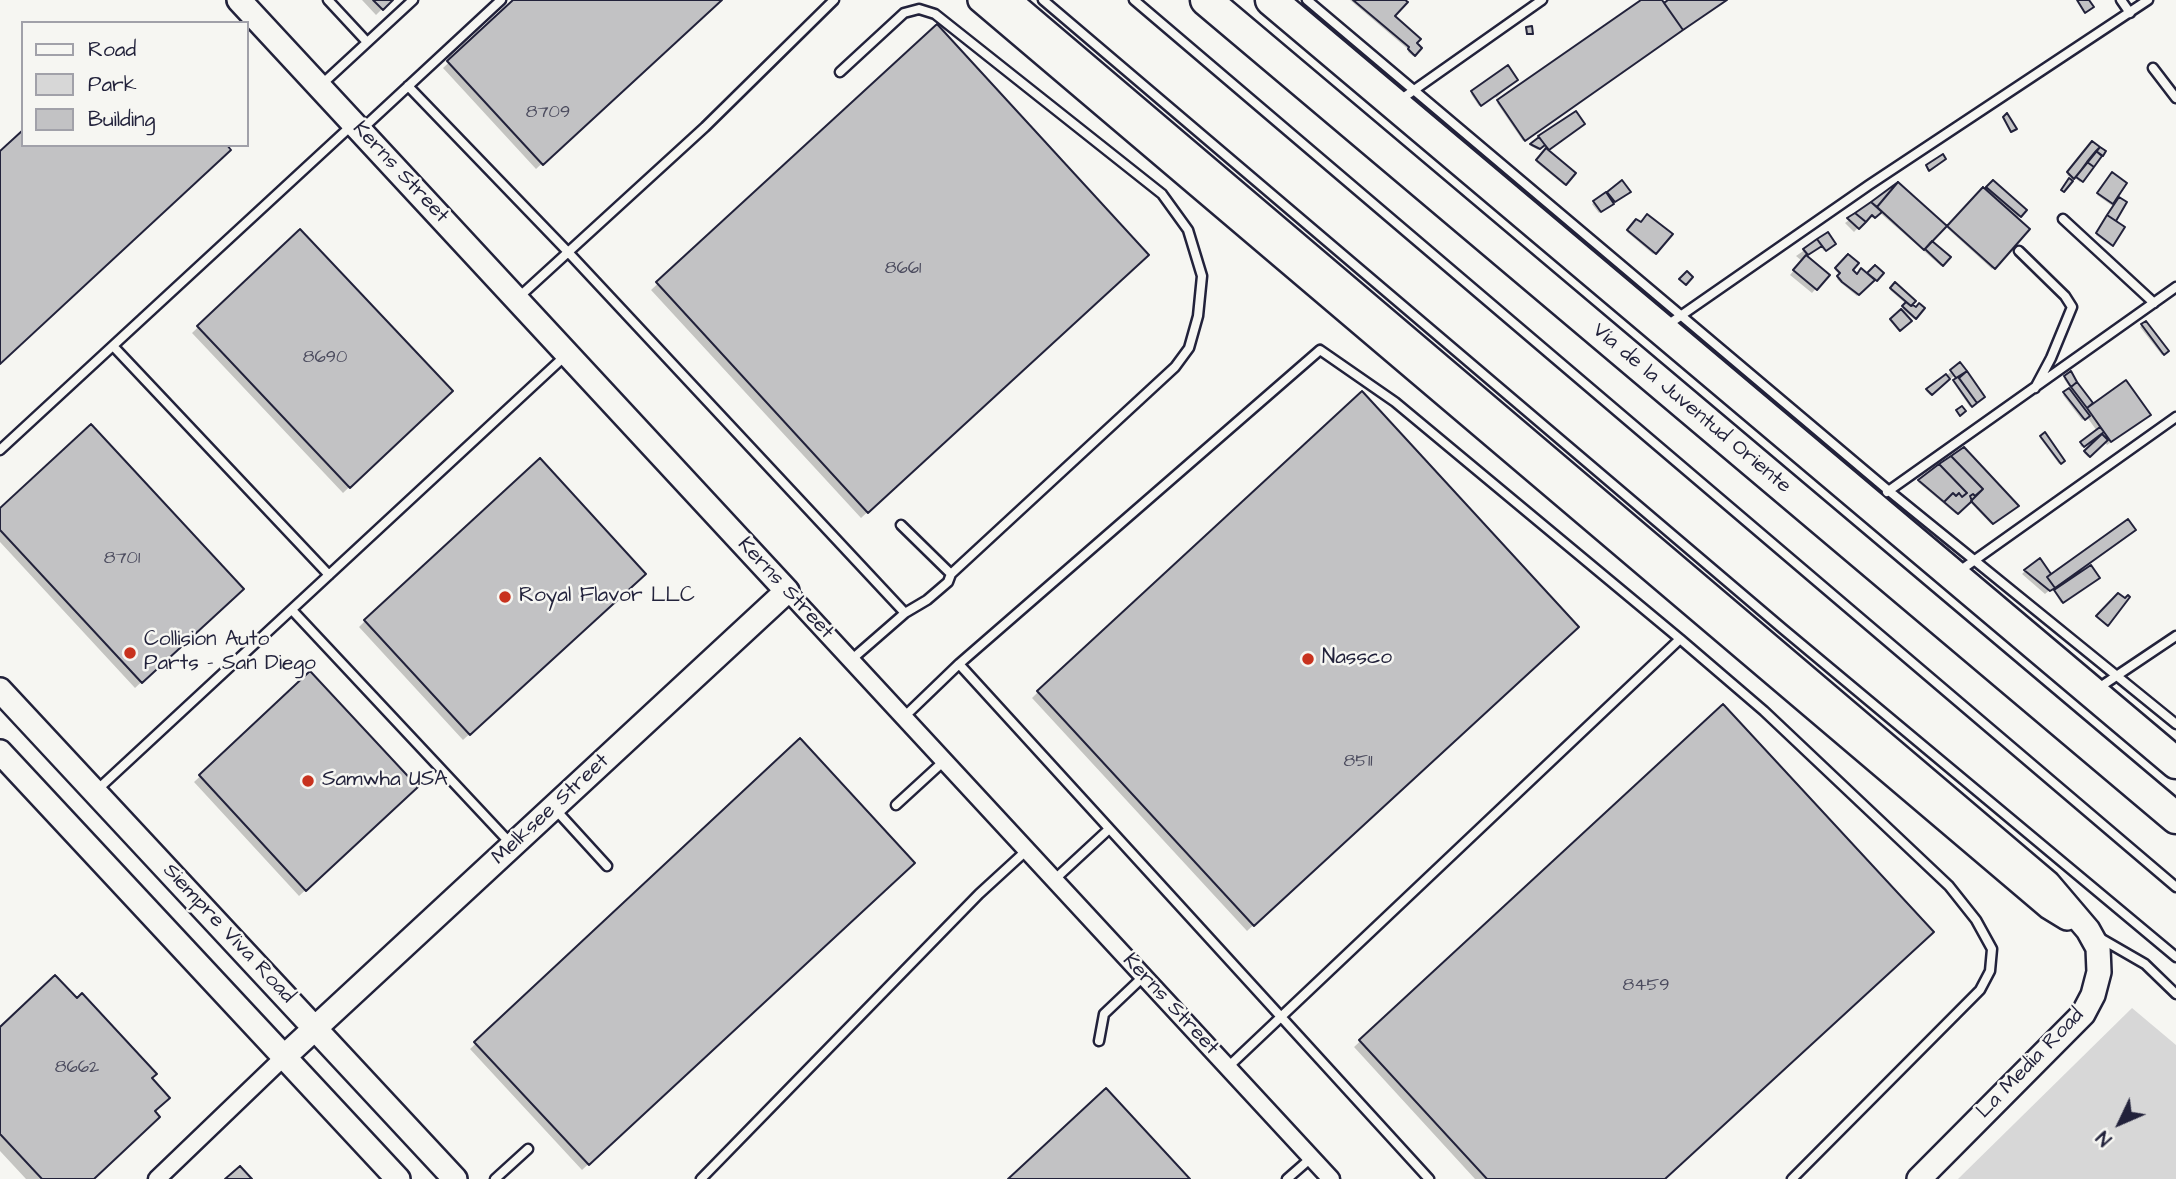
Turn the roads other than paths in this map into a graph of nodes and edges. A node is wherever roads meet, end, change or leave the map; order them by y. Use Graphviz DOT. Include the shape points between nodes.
graph roads {
  1 [pos="239,0"];
  2 [pos="328,0"];
  3 [pos="413,0"];
  4 [pos="501,0"];
  5 [pos="834,0"];
  6 [pos="981,0"];
  7 [pos="1009,0"];
  8 [pos="1043,0"];
  9 [pos="1134,0"];
  10 [pos="1206,0"];
  11 [pos="1270,0"];
  12 [pos="1542,0"];
  13 [pos="2121,0"];
  14 [pos="2148,0"];
  15 [pos="1305,5"];
  16 [pos="2130,13"];
  17 [pos="367,42"];
  18 [pos="2153,68"];
  19 [pos="840,72"];
  20 [pos="319,86"];
  21 [pos="408,86"];
  22 [pos="1404,97"];
  23 [pos="2176,98"];
  24 [pos="357,127"];
  25 [pos="2063,219"];
  26 [pos="2019,251"];
  27 [pos="568,252"];
  28 [pos="2176,287"];
  29 [pos="517,299"];
  30 [pos="2154,303"];
  31 [pos="1671,322"];
  32 [pos="113,346"];
  33 [pos="567,354"];
  34 [pos="2033,390"];
  35 [pos="2176,417"];
  36 [pos="0,450"];
  37 [pos="1880,497"];
  38 [pos="901,525"];
  39 [pos="1964,569"];
  40 [pos="951,574"];
  41 [pos="329,575"];
  42 [pos="787,591"];
  43 [pos="292,610"];
  44 [pos="905,613"];
  45 [pos="2176,636"];
  46 [pos="1680,639"];
  47 [pos="851,660"];
  48 [pos="959,664"];
  49 [pos="2118,675"];
  50 [pos="0,690"];
  51 [pos="2092,692"];
  52 [pos="904,717"];
  53 [pos="2176,724"];
  54 [pos="0,752"];
  55 [pos="944,761"];
  56 [pos="2176,763"];
  57 [pos="95,792"];
  58 [pos="896,804"];
  59 [pos="554,807"];
  60 [pos="2176,818"];
  61 [pos="1108,830"];
  62 [pos="512,846"];
  63 [pos="1027,850"];
  64 [pos="607,866"];
  65 [pos="1054,880"];
  66 [pos="2176,887"];
  67 [pos="2088,930"];
  68 [pos="2176,957"];
  69 [pos="1144,976"];
  70 [pos="2176,994"];
  71 [pos="1281,1017"];
  72 [pos="316,1028"];
  73 [pos="1099,1041"];
  74 [pos="284,1057"];
  75 [pos="1228,1067"];
  76 [pos="528,1149"];
  77 [pos="1311,1158"];
  78 [pos="157,1179"];
  79 [pos="398,1179"];
  80 [pos="455,1179"];
  81 [pos="495,1179"];
  82 [pos="701,1179"];
  83 [pos="1287,1179"];
  84 [pos="1331,1179"];
  85 [pos="1429,1179"];
  86 [pos="1792,1179"];
  87 [pos="1919,1179"];
  1 -- 20 [label="main road, Kerns Street"];
  2 -- 17 [label="lane"];
  3 -- 17 [label="lane"];
  4 -- 21 [label="lane"];
  5 -- 27 [label="lane"];
  6 -- 67 [label="main road" via="2049,907"];
  7 -- 67 [label="main road" via="2048,883"];
  8 -- 68 [label="lane"];
  9 -- 66 [label="lane"];
  10 -- 60 [label="highway, Vía de la Juventud Oriente"];
  11 -- 15 [label="highway, Vía de la Juventud Oriente"];
  12 -- 22 [label="lane"];
  13 -- 16 [label="lane"];
  14 -- 16 [label="lane"];
  15 -- 22 [label="highway, Vía de la Juventud Oriente"];
  16 -- 31 [label="lane"];
  17 -- 20 [label="lane"];
  18 -- 23 [label="lane"];
  19 -- 40 [label="lane" via="904,13 919,9 935,14 1162,194 1188,230 1202,276 1189,348 1175,367"];
  20 -- 24 [label="main road, Kerns Street"];
  21 -- 24 [label="lane"];
  21 -- 27 [label="lane"];
  22 -- 31 [label="highway, Vía de la Juventud Oriente"];
  24 -- 29 [label="main road, Kerns Street"];
  24 -- 32 [label="lane"];
  25 -- 30 [label="lane"];
  26 -- 34 [label="lane" via="2072,307"];
  27 -- 29 [label="lane"];
  27 -- 44 [label="lane"];
  28 -- 30 [label="lane"];
  29 -- 33 [label="main road, Kerns Street"];
  30 -- 34 [label="lane"];
  31 -- 37 [label="highway, Vía de la Juventud Oriente"];
  32 -- 36 [label="lane"];
  32 -- 41 [label="lane"];
  33 -- 41 [label="lane"];
  33 -- 42 [label="main road, Kerns Street"];
  34 -- 37 [label="lane"];
  35 -- 39 [label="lane"];
  37 -- 39 [label="highway, Vía de la Juventud Oriente"];
  38 -- 40 [label="lane"];
  39 -- 49 [label="lane"];
  39 -- 51 [label="highway, Vía de la Juventud Oriente"];
  40 -- 44 [label="lane" via="938,591"];
  41 -- 43 [label="lane"];
  42 -- 47 [label="street, Kerns Street"];
  42 -- 59 [label="main road, Melksee Street"];
  43 -- 57 [label="lane"];
  43 -- 62 [label="lane"];
  44 -- 47 [label="lane"];
  45 -- 49 [label="lane"];
  46 -- 48 [label="lane" via="1395,402 1320,350"];
  46 -- 71 [label="lane"];
  46 -- 86 [label="lane" via="1764,711 1949,886 1992,948 1990,971 1980,990"];
  47 -- 52 [label="street, Kerns Street"];
  48 -- 52 [label="lane"];
  48 -- 61 [label="lane"];
  49 -- 51 [label="lane"];
  49 -- 53 [label="lane"];
  50 -- 57 [label="main road, Siempre Viva Road"];
  51 -- 56 [label="highway, Vía de la Juventud Oriente"];
  52 -- 55 [label="street, Kerns Street"];
  54 -- 74 [label="main road, Siempre Viva Road"];
  55 -- 58 [label="lane"];
  55 -- 63 [label="street, Kerns Street"];
  57 -- 72 [label="main road, Siempre Viva Road"];
  59 -- 62 [label="main road, Melksee Street"];
  59 -- 64 [label="lane"];
  61 -- 65 [label="lane"];
  61 -- 71 [label="lane"];
  62 -- 72 [label="main road, Melksee Street"];
  63 -- 65 [label="street, Kerns Street"];
  63 -- 82 [label="lane"];
  65 -- 69 [label="street, Kerns Street"];
  67 -- 70 [label="lane" via="2145,964"];
  67 -- 87 [label="main road, La Media Road" via="2098,948 2099,972 2083,1014"];
  69 -- 73 [label="lane" via="1104,1014"];
  69 -- 75 [label="street, Kerns Street"];
  71 -- 75 [label="lane"];
  71 -- 85 [label="lane"];
  72 -- 74 [label="main road, Melksee Street"];
  72 -- 80 [label="main road, Siempre Viva Road"];
  74 -- 78 [label="street"];
  74 -- 79 [label="main road, Siempre Viva Road"];
  75 -- 77 [label="street, Kerns Street"];
  76 -- 81 [label="lane"];
  77 -- 83 [label="lane"];
  77 -- 84 [label="street, Kerns Street"];
}
